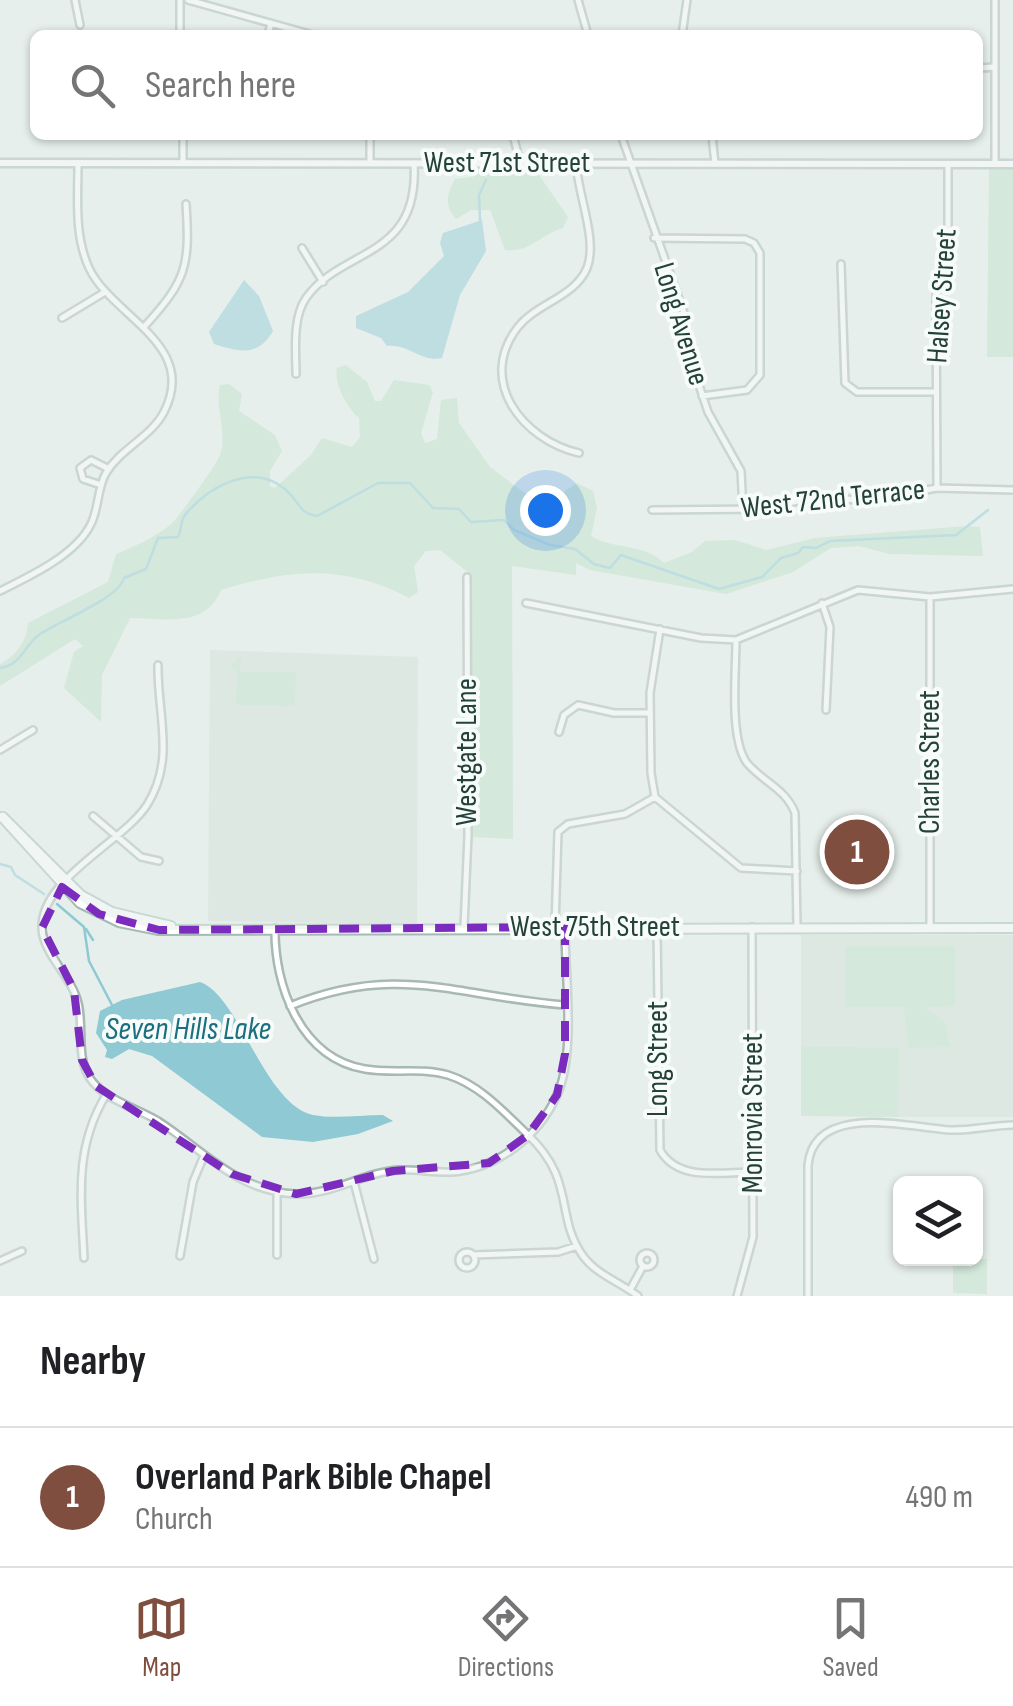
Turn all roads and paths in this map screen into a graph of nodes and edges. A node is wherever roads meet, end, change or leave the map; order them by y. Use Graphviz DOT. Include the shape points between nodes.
graph roads {
  1 [pos="75,0"];
  2 [pos="180,0"];
  3 [pos="188,0"];
  4 [pos="578,0"];
  5 [pos="687,0"];
  6 [pos="995,0"];
  7 [pos="270,23"];
  8 [pos="80,25"];
  9 [pos="180,30"];
  10 [pos="269,30"];
  11 [pos="295,30"];
  12 [pos="587,30"];
  13 [pos="683,30"];
  14 [pos="983,68"];
  15 [pos="994,68"];
  16 [pos="183,140"];
  17 [pos="370,140"];
  18 [pos="514,140"];
  19 [pos="622,140"];
  20 [pos="713,140"];
  21 [pos="0,162"];
  22 [pos="78,162"];
  23 [pos="520,162"];
  24 [pos="183,163"];
  25 [pos="370,163"];
  26 [pos="414,163"];
  27 [pos="576,163"];
  28 [pos="629,164"];
  29 [pos="715,164"];
  30 [pos="948,164"];
  31 [pos="994,164"];
  32 [pos="1013,164"];
  33 [pos="186,204"];
  34 [pos="654,238"];
  35 [pos="302,248"];
  36 [pos="841,264"];
  37 [pos="323,282"];
  38 [pos="104,292"];
  39 [pos="62,318"];
  40 [pos="144,327"];
  41 [pos="296,374"];
  42 [pos="936,392"];
  43 [pos="702,396"];
  44 [pos="579,452"];
  45 [pos="109,469"];
  46 [pos="101,486"];
  47 [pos="937,488"];
  48 [pos="1013,490"];
  49 [pos="652,510"];
  50 [pos="742,510"];
  51 [pos="466,577"];
  52 [pos="1013,589"];
  53 [pos="0,590"];
  54 [pos="930,597"];
  55 [pos="526,603"];
  56 [pos="822,603"];
  57 [pos="660,628"];
  58 [pos="736,640"];
  59 [pos="158,665"];
  60 [pos="826,710"];
  61 [pos="650,713"];
  62 [pos="32,730"];
  63 [pos="560,732"];
  64 [pos="0,750"];
  65 [pos="656,796"];
  66 [pos="1,816"];
  67 [pos="93,816"];
  68 [pos="117,836"];
  69 [pos="159,861"];
  70 [pos="797,872"];
  71 [pos="64,884"];
  72 [pos="275,927"];
  73 [pos="464,927"];
  74 [pos="560,927"];
  75 [pos="657,927"];
  76 [pos="752,927"];
  77 [pos="797,927"];
  78 [pos="930,927"];
  79 [pos="1013,928"];
  80 [pos="565,1005"];
  81 [pos="290,1006"];
  82 [pos="106,1095"];
  83 [pos="1013,1125"];
  84 [pos="528,1135"];
  85 [pos="203,1158"];
  86 [pos="753,1172"];
  87 [pos="354,1182"];
  88 [pos="277,1192"];
  89 [pos="578,1246"];
  90 [pos="22,1250"];
  91 [pos="277,1255"];
  92 [pos="474,1255"];
  93 [pos="180,1256"];
  94 [pos="84,1258"];
  95 [pos="374,1259"];
  96 [pos="0,1262"];
  97 [pos="643,1266"];
  98 [pos="630,1290"];
  99 [pos="638,1296"];
  100 [pos="736,1296"];
  101 [pos="808,1296"];
  1 -- 8 [label="street"];
  2 -- 9 [label="street"];
  3 -- 7 [label="street"];
  4 -- 12 [label="street"];
  5 -- 13 [label="street"];
  6 -- 15 [label="street"];
  7 -- 10 [label="street"];
  7 -- 11 [label="street"];
  14 -- 15 [label="street"];
  15 -- 31 [label="street"];
  16 -- 24 [label="street"];
  17 -- 25 [label="street"];
  18 -- 23 [label="street"];
  19 -- 28 [label="street, Long Avenue"];
  20 -- 29 [label="street"];
  21 -- 22 [label="street, West 71st Street"];
  22 -- 24 [label="street, West 71st Street"];
  22 -- 38 [label="street" via="79,237"];
  23 -- 26 [label="street, West 71st Street"];
  23 -- 27 [label="street, West 71st Street"];
  24 -- 25 [label="street, West 71st Street"];
  25 -- 26 [label="street, West 71st Street"];
  26 -- 37 [label="street" via="414,194 391,235"];
  27 -- 28 [label="street, West 71st Street"];
  27 -- 44 [label="street" via="592,240 588,266 579,282 519,326 505,358 505,382 527,429"];
  28 -- 29 [label="street, West 71st Street"];
  28 -- 34 [label="street, Long Avenue"];
  29 -- 30 [label="street, West 71st Street"];
  30 -- 31 [label="street, West 71st Street"];
  30 -- 42 [label="street, Halsey Street" via="948,232 936,296"];
  31 -- 32 [label="street, West 71st Street"];
  33 -- 40 [label="street" via="186,271"];
  34 -- 43 [label="street, Long Avenue" via="685,316"];
  34 -- 43 [label="street" via="745,239 760,254 760,376 751,388"];
  35 -- 37 [label="street"];
  36 -- 42 [label="street" via="845,383 857,392"];
  37 -- 41 [label="street" via="300,312"];
  38 -- 39 [label="street"];
  38 -- 40 [label="street"];
  40 -- 45 [label="street" via="166,354 168,401 157,422"];
  42 -- 47 [label="street, Halsey Street"];
  43 -- 50 [label="street, Long Avenue" via="741,471"];
  45 -- 46 [label="street"];
  45 -- 46 [label="street" via="87,460 80,468 84,479"];
  46 -- 53 [label="street" via="90,528"];
  47 -- 48 [label="street, West 72nd Terrace"];
  47 -- 50 [label="street, West 72nd Terrace" via="864,501 821,496"];
  49 -- 50 [label="street, West 72nd Terrace"];
  51 -- 73 [label="street, Westgate Lane"];
  52 -- 54 [label="street"];
  54 -- 56 [label="street" via="858,590"];
  54 -- 78 [label="street, Charles Street"];
  55 -- 57 [label="street"];
  56 -- 58 [label="street"];
  56 -- 60 [label="street" via="830,627"];
  57 -- 58 [label="street"];
  57 -- 61 [label="street"];
  58 -- 70 [label="street" via="739,748 792,804"];
  59 -- 68 [label="street" via="166,746 161,776 142,812"];
  61 -- 63 [label="street" via="578,705 564,715"];
  61 -- 65 [label="street"];
  62 -- 64 [label="street"];
  65 -- 70 [label="street" via="741,868"];
  65 -- 74 [label="street" via="625,814 568,824 558,832"];
  66 -- 71 [label="main road, West 75th Street"];
  67 -- 68 [label="street"];
  68 -- 69 [label="street" via="141,858"];
  68 -- 71 [label="street"];
  70 -- 77 [label="street"];
  71 -- 72 [label="main road, West 75th Street" via="89,909 119,922 159,930"];
  71 -- 82 [label="street" via="46,908 44,936 74,990 87,1074"];
  72 -- 73 [label="main road, West 75th Street"];
  72 -- 81 [label="street" via="276,967"];
  73 -- 74 [label="main road, West 75th Street"];
  74 -- 75 [label="main road, West 75th Street"];
  74 -- 80 [label="street"];
  75 -- 76 [label="main road, West 75th Street"];
  75 -- 86 [label="street, Long Street" via="660,1150 688,1172"];
  76 -- 77 [label="main road, West 75th Street"];
  76 -- 86 [label="street, Monrovia Street"];
  77 -- 78 [label="main road, West 75th Street"];
  78 -- 79 [label="main road, West 75th Street"];
  80 -- 81 [label="street" via="398,982 350,986"];
  80 -- 84 [label="street" via="562,1083"];
  81 -- 84 [label="street" via="334,1058 364,1069 449,1076 478,1090"];
  82 -- 85 [label="street" via="163,1124"];
  82 -- 94 [label="street" via="80,1161"];
  83 -- 101 [label="street" via="842,1125 821,1135 808,1165"];
  84 -- 87 [label="street" via="478,1167 397,1170"];
  84 -- 89 [label="street" via="561,1180"];
  85 -- 88 [label="street"];
  85 -- 93 [label="street"];
  86 -- 100 [label="street, Monrovia Street" via="752,1251"];
  87 -- 88 [label="street" via="317,1192"];
  87 -- 95 [label="street"];
  88 -- 91 [label="street"];
  89 -- 92 [label="street"];
  89 -- 98 [label="street" via="596,1270"];
  90 -- 96 [label="street"];
  97 -- 98 [label="street"];
  98 -- 99 [label="street"];
}
